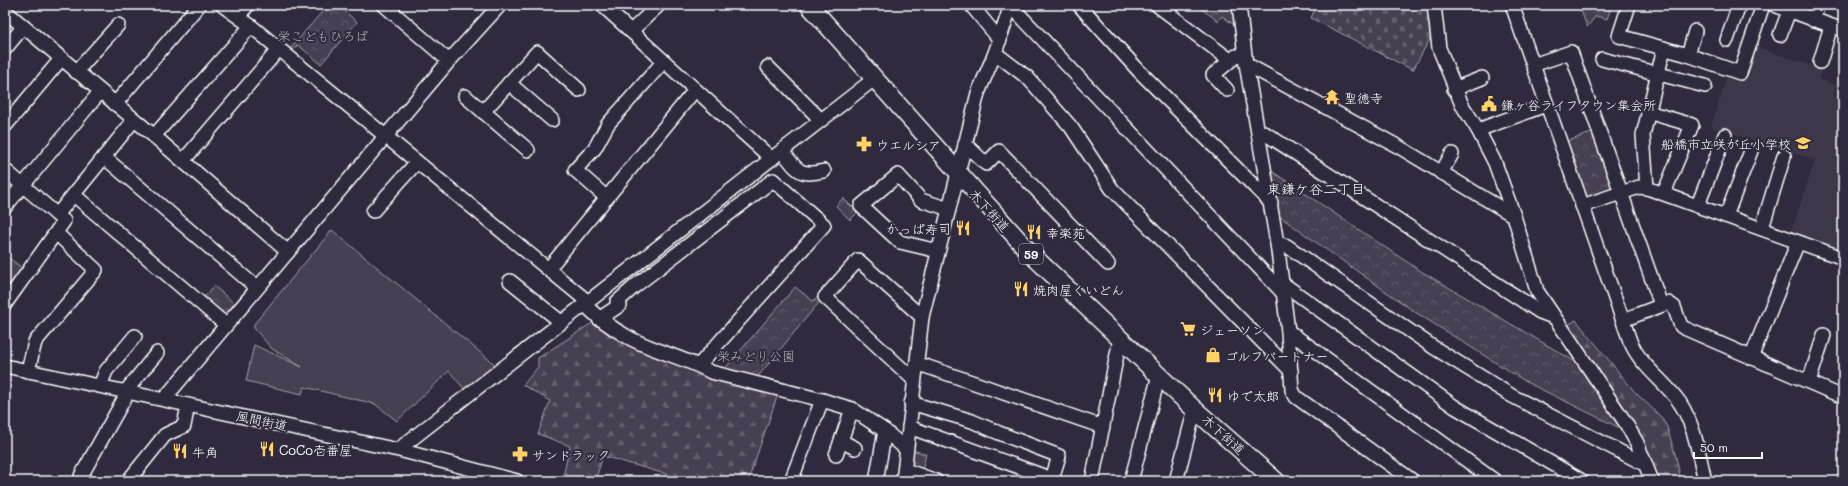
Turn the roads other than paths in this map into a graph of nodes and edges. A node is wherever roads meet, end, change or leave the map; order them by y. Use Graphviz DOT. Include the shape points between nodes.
graph roads {
  1 [pos="199,5"];
  2 [pos="222,5"];
  3 [pos="248,5"];
  4 [pos="384,5"];
  5 [pos="500,5"];
  6 [pos="602,5"];
  7 [pos="659,5"];
  8 [pos="808,5"];
  9 [pos="971,5"];
  10 [pos="1079,5"];
  11 [pos="1157,5"];
  12 [pos="1239,5"];
  13 [pos="1434,5"];
  14 [pos="1512,5"];
  15 [pos="1629,5"];
  16 [pos="1739,5"];
  17 [pos="1763,5"];
  18 [pos="1818,5"];
  19 [pos="1012,6"];
  20 [pos="1780,7"];
  21 [pos="5,10"];
  22 [pos="238,16"];
  23 [pos="1813,20"];
  24 [pos="118,25"];
  25 [pos="251,26"];
  26 [pos="23,27"];
  27 [pos="1837,28"];
  28 [pos="631,31"];
  29 [pos="1695,31"];
  30 [pos="1780,35"];
  31 [pos="1000,40"];
  32 [pos="1727,40"];
  33 [pos="1664,48"];
  34 [pos="5,49"];
  35 [pos="279,49"];
  36 [pos="995,53"];
  37 [pos="1688,55"];
  38 [pos="61,59"];
  39 [pos="1246,59"];
  40 [pos="1602,59"];
  41 [pos="1230,60"];
  42 [pos="449,61"];
  43 [pos="664,61"];
  44 [pos="1820,62"];
  45 [pos="1532,65"];
  46 [pos="768,67"];
  47 [pos="76,72"];
  48 [pos="1658,73"];
  49 [pos="1482,78"];
  50 [pos="874,79"];
  51 [pos="509,83"];
  52 [pos="1705,86"];
  53 [pos="1454,88"];
  54 [pos="579,90"];
  55 [pos="695,90"];
  56 [pos="1227,90"];
  57 [pos="100,92"];
  58 [pos="465,96"];
  59 [pos="115,104"];
  60 [pos="1546,105"];
  61 [pos="483,112"];
  62 [pos="1648,112"];
  63 [pos="134,120"];
  64 [pos="552,120"];
  65 [pos="821,120"];
  66 [pos="5,126"];
  67 [pos="1478,130"];
  68 [pos="1259,131"];
  69 [pos="1725,135"];
  70 [pos="154,136"];
  71 [pos="386,137"];
  72 [pos="966,144"];
  73 [pos="528,150"];
  74 [pos="1751,150"];
  75 [pos="1452,154"];
  76 [pos="777,155"];
  77 [pos="1784,156"];
  78 [pos="104,157"];
  79 [pos="183,161"];
  80 [pos="417,162"];
  81 [pos="5,170"];
  82 [pos="824,171"];
  83 [pos="1441,173"];
  84 [pos="958,174"];
  85 [pos="23,185"];
  86 [pos="1647,188"];
  87 [pos="1622,192"];
  88 [pos="1664,194"];
  89 [pos="74,195"];
  90 [pos="607,198"];
  91 [pos="1271,203"];
  92 [pos="1698,205"];
  93 [pos="1582,206"];
  94 [pos="5,207"];
  95 [pos="949,208"];
  96 [pos="373,211"];
  97 [pos="57,215"];
  98 [pos="1514,216"];
  99 [pos="1726,216"];
  100 [pos="1762,228"];
  101 [pos="56,233"];
  102 [pos="1798,242"];
  103 [pos="1277,243"];
  104 [pos="938,251"];
  105 [pos="288,252"];
  106 [pos="1843,258"];
  107 [pos="1108,264"];
  108 [pos="549,268"];
  109 [pos="510,281"];
  110 [pos="257,288"];
  111 [pos="1283,288"];
  112 [pos="586,303"];
  113 [pos="5,304"];
  114 [pos="1661,305"];
  115 [pos="922,317"];
  116 [pos="1553,317"];
  117 [pos="599,319"];
  118 [pos="1623,320"];
  119 [pos="561,322"];
  120 [pos="226,325"];
  121 [pos="1288,331"];
  122 [pos="1824,335"];
  123 [pos="135,336"];
  124 [pos="1120,339"];
  125 [pos="156,353"];
  126 [pos="1751,358"];
  127 [pos="699,365"];
  128 [pos="916,365"];
  129 [pos="5,366"];
  130 [pos="28,371"];
  131 [pos="1291,371"];
  132 [pos="1159,375"];
  133 [pos="914,380"];
  134 [pos="1809,382"];
  135 [pos="100,386"];
  136 [pos="126,392"];
  137 [pos="1843,397"];
  138 [pos="164,399"];
  139 [pos="822,400"];
  140 [pos="912,403"];
  141 [pos="188,405"];
  142 [pos="852,409"];
  143 [pos="1198,411"];
  144 [pos="909,427"];
  145 [pos="1103,427"];
  146 [pos="885,431"];
  147 [pos="841,442"];
  148 [pos="855,448"];
  149 [pos="906,449"];
  150 [pos="402,451"];
  151 [pos="836,455"];
  152 [pos="1646,465"];
  153 [pos="904,475"];
  154 [pos="81,476"];
  155 [pos="128,481"];
  156 [pos="517,481"];
  157 [pos="791,481"];
  158 [pos="876,481"];
  159 [pos="936,481"];
  160 [pos="1092,481"];
  161 [pos="1131,481"];
  162 [pos="1176,481"];
  163 [pos="1276,481"];
  164 [pos="1413,481"];
  165 [pos="1495,481"];
  166 [pos="1582,481"];
  167 [pos="1652,481"];
  168 [pos="1705,481"];
  1 -- 59 [label="street"];
  2 -- 22 [label="street"];
  3 -- 22 [label="street"];
  4 -- 42 [label="street"];
  5 -- 42 [label="street"];
  6 -- 28 [label="street"];
  7 -- 28 [label="street"];
  8 -- 50 [label="main road, 木下街道 / 59"];
  9 -- 31 [label="street"];
  10 -- 91 [label="street" via="1139,70"];
  11 -- 41 [label="street"];
  12 -- 39 [label="street"];
  13 -- 53 [label="street" via="1439,48"];
  14 -- 45 [label="street"];
  15 -- 33 [label="street" via="1619,36"];
  16 -- 32 [label="street"];
  17 -- 37 [label="street" via="1740,73"];
  18 -- 23 [label="street"];
  19 -- 31 [label="street"];
  19 -- 111 [label="street"];
  20 -- 23 [label="street"];
  20 -- 30 [label="street"];
  21 -- 26 [label="street"];
  22 -- 25 [label="street"];
  23 -- 27 [label="street"];
  24 -- 47 [label="street"];
  25 -- 35 [label="street"];
  25 -- 70 [label="street"];
  26 -- 34 [label="street"];
  26 -- 38 [label="street"];
  27 -- 44 [label="street"];
  28 -- 43 [label="street"];
  29 -- 37 [label="street"];
  31 -- 36 [label="street"];
  33 -- 37 [label="street"];
  33 -- 48 [label="street"];
  35 -- 71 [label="street"];
  35 -- 79 [label="street"];
  36 -- 72 [label="street" via="978,93"];
  36 -- 131 [label="street" via="1028,78 1071,127 1112,189"];
  38 -- 47 [label="street"];
  38 -- 66 [label="street"];
  39 -- 41 [label="street" via="1235,56"];
  39 -- 68 [label="street"];
  39 -- 83 [label="street"];
  40 -- 48 [label="street"];
  41 -- 56 [label="street" via="1213,76"];
  42 -- 71 [label="street"];
  43 -- 55 [label="street"];
  43 -- 90 [label="street" via="608,124 595,148 575,170"];
  45 -- 60 [label="street"];
  45 -- 87 [label="street" via="1571,52"];
  46 -- 65 [label="street"];
  47 -- 57 [label="street"];
  48 -- 52 [label="street"];
  48 -- 62 [label="street"];
  49 -- 53 [label="street"];
  50 -- 65 [label="street"];
  50 -- 84 [label="main road, 木下街道 / 59"];
  51 -- 54 [label="street" via="537,52"];
  51 -- 61 [label="street"];
  51 -- 64 [label="street"];
  53 -- 67 [label="street"];
  55 -- 76 [label="street"];
  55 -- 90 [label="street"];
  57 -- 59 [label="street"];
  57 -- 85 [label="street"];
  58 -- 61 [label="street"];
  59 -- 63 [label="street"];
  60 -- 67 [label="street"];
  60 -- 93 [label="street"];
  61 -- 73 [label="street"];
  62 -- 86 [label="street" via="1643,135"];
  62 -- 88 [label="street" via="1692,125"];
  63 -- 70 [label="street"];
  63 -- 78 [label="street"];
  65 -- 76 [label="street"];
  67 -- 98 [label="street" via="1495,164"];
  68 -- 91 [label="street"];
  68 -- 116 [label="street" via="1540,312"];
  69 -- 92 [label="street"];
  70 -- 79 [label="street"];
  71 -- 80 [label="street"];
  71 -- 105 [label="street"];
  72 -- 84 [label="street"];
  72 -- 107 [label="street" via="986,164 999,151"];
  74 -- 99 [label="street"];
  75 -- 83 [label="street"];
  76 -- 82 [label="street" via="800,172 809,174"];
  76 -- 112 [label="street"];
  77 -- 100 [label="street"];
  78 -- 89 [label="street"];
  78 -- 110 [label="street"];
  79 -- 105 [label="street"];
  80 -- 96 [label="street"];
  80 -- 108 [label="street"];
  81 -- 85 [label="street"];
  83 -- 98 [label="street"];
  84 -- 95 [label="street"];
  84 -- 124 [label="main road, 木下街道 / 59" via="1031,254"];
  85 -- 94 [label="street"];
  85 -- 97 [label="street"];
  86 -- 87 [label="street" via="1639,187"];
  86 -- 88 [label="street"];
  87 -- 93 [label="street"];
  87 -- 114 [label="street"];
  88 -- 92 [label="street"];
  89 -- 97 [label="street"];
  89 -- 120 [label="street"];
  90 -- 108 [label="street"];
  91 -- 103 [label="street"];
  92 -- 99 [label="street"];
  93 -- 118 [label="street"];
  95 -- 104 [label="street"];
  95 -- 104 [label="street" via="921,200 898,175 861,206 900,242"];
  97 -- 101 [label="street" via="64,221"];
  98 -- 116 [label="street" via="1537,291"];
  99 -- 100 [label="street"];
  100 -- 102 [label="street"];
  101 -- 113 [label="street"];
  101 -- 130 [label="street" via="96,270 35,342"];
  102 -- 106 [label="street"];
  102 -- 126 [label="street"];
  103 -- 111 [label="street"];
  103 -- 152 [label="street" via="1287,246 1433,346 1512,396"];
  104 -- 115 [label="street"];
  105 -- 110 [label="street"];
  108 -- 112 [label="street"];
  109 -- 119 [label="street"];
  110 -- 120 [label="street"];
  111 -- 121 [label="street"];
  111 -- 166 [label="street" via="1455,407"];
  112 -- 117 [label="street"];
  112 -- 119 [label="street"];
  114 -- 118 [label="street"];
  114 -- 126 [label="street" via="1668,303 1674,307 1684,328"];
  115 -- 128 [label="street"];
  115 -- 133 [label="street" via="858,260 825,297"];
  116 -- 152 [label="street" via="1602,387 1637,443"];
  117 -- 127 [label="street" via="627,337"];
  117 -- 127 [label="street" via="620,305 617,302 635,286 773,180 824,225"];
  118 -- 168 [label="street" via="1634,350 1680,402 1688,416"];
  119 -- 150 [label="street" via="404,446"];
  120 -- 138 [label="street"];
  121 -- 131 [label="street"];
  121 -- 165 [label="street"];
  122 -- 134 [label="street"];
  123 -- 135 [label="street" via="106,371"];
  124 -- 132 [label="main road, 木下街道 / 59"];
  124 -- 145 [label="street"];
  125 -- 136 [label="street"];
  126 -- 134 [label="street"];
  127 -- 139 [label="street" via="712,372"];
  128 -- 133 [label="street"];
  128 -- 145 [label="street"];
  129 -- 130 [label="street, 風間街道"];
  130 -- 135 [label="street, 風間街道"];
  131 -- 164 [label="street" via="1292,390 1296,398"];
  132 -- 143 [label="main road, 木下街道 / 59"];
  132 -- 161 [label="street"];
  133 -- 140 [label="street"];
  134 -- 137 [label="street"];
  135 -- 136 [label="street, 風間街道"];
  136 -- 138 [label="street, 風間街道"];
  136 -- 154 [label="street"];
  138 -- 141 [label="street, 風間街道"];
  139 -- 142 [label="street"];
  139 -- 157 [label="street"];
  140 -- 144 [label="street"];
  140 -- 144 [label="street" via="972,421 1059,456 1052,479"];
  141 -- 150 [label="street, 風間街道"];
  141 -- 155 [label="street" via="184,426 165,435"];
  142 -- 146 [label="street"];
  142 -- 147 [label="street"];
  143 -- 162 [label="street" via="1193,416"];
  143 -- 163 [label="main road, 木下街道 / 59"];
  144 -- 149 [label="street"];
  145 -- 160 [label="street"];
  146 -- 149 [label="street"];
  146 -- 158 [label="street"];
  147 -- 148 [label="street"];
  147 -- 151 [label="street"];
  149 -- 153 [label="street"];
  150 -- 156 [label="street, 風間街道"];
  152 -- 167 [label="street"];
  153 -- 159 [label="street"];
}
